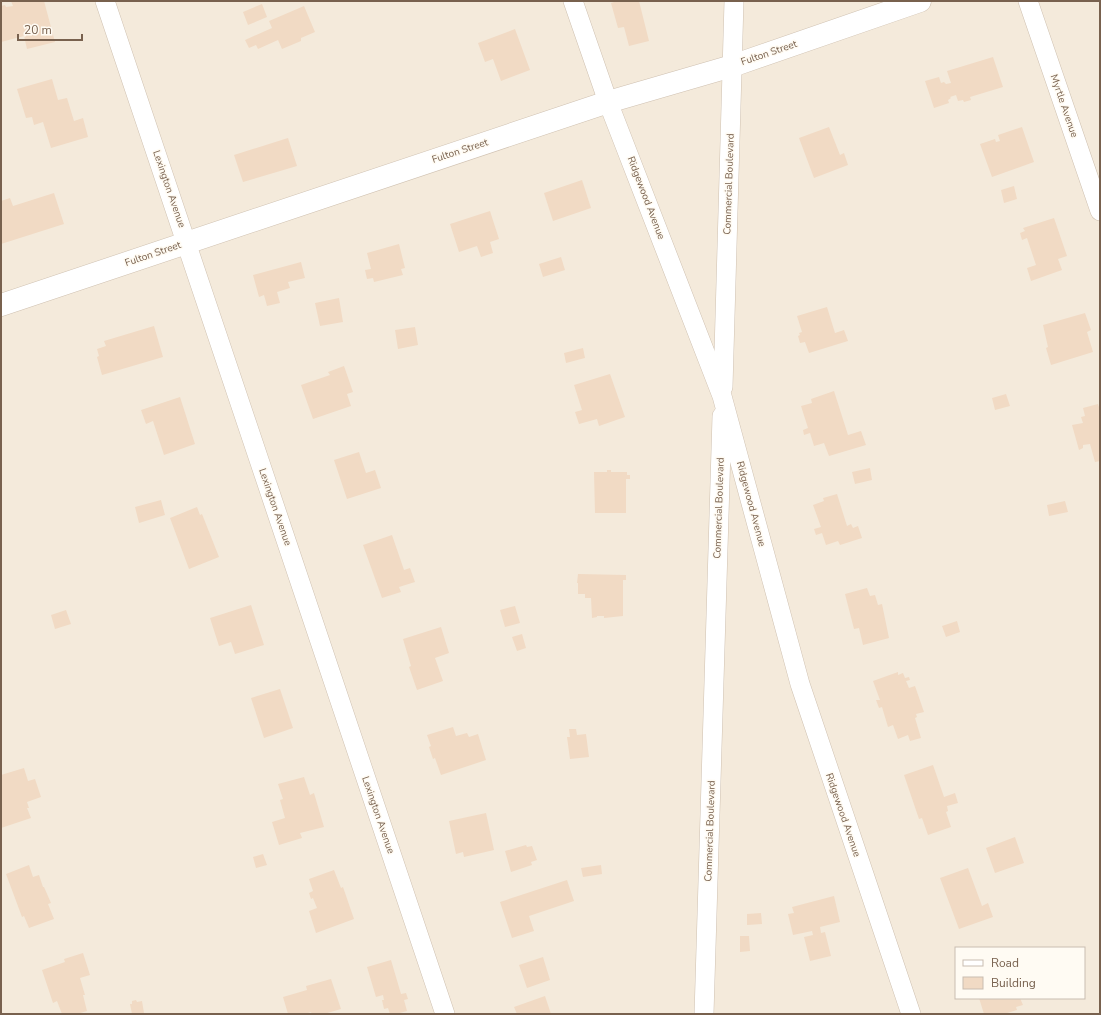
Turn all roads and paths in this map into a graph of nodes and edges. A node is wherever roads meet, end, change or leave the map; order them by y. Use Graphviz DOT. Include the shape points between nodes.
graph roads {
  1 [pos="105,1"];
  2 [pos="574,1"];
  3 [pos="734,1"];
  4 [pos="920,1"];
  5 [pos="1028,1"];
  6 [pos="732,66"];
  7 [pos="608,102"];
  8 [pos="1100,211"];
  9 [pos="187,242"];
  10 [pos="1,305"];
  11 [pos="722,396"];
  12 [pos="445,1014"];
  13 [pos="704,1014"];
  14 [pos="911,1014"];
  1 -- 9 [label="street, Lexington Avenue"];
  2 -- 7 [label="street, Ridgewood Avenue"];
  3 -- 6 [label="street, Commercial Boulevard"];
  4 -- 6 [label="street, Fulton Street"];
  5 -- 8 [label="street, Myrtle Avenue"];
  6 -- 7 [label="street, Fulton Street"];
  6 -- 11 [label="street, Commercial Boulevard"];
  7 -- 9 [label="street, Fulton Street"];
  7 -- 11 [label="street, Ridgewood Avenue"];
  9 -- 10 [label="street, Fulton Street"];
  9 -- 12 [label="street, Lexington Avenue"];
  11 -- 13 [label="street, Commercial Boulevard"];
  11 -- 14 [label="street, Ridgewood Avenue" via="800,684"];
}
